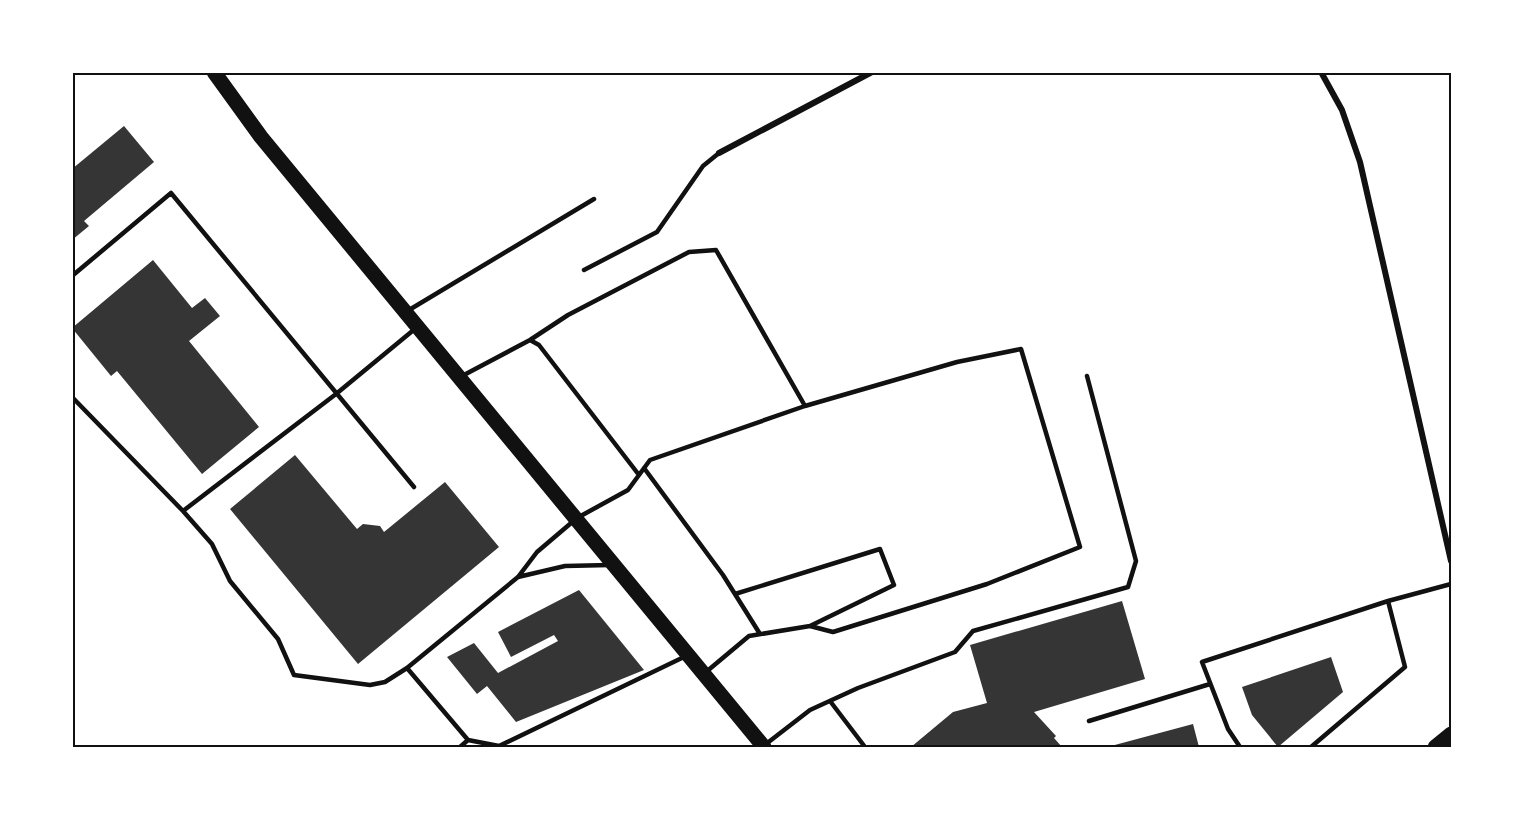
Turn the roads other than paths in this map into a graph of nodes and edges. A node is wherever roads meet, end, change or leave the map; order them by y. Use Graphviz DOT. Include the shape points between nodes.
graph roads {
  1 [pos="214,72"];
  2 [pos="872,72"];
  3 [pos="1321,72"];
  4 [pos="719,153"];
  5 [pos="594,199"];
  6 [pos="584,270"];
  7 [pos="72,276"];
  8 [pos="406,312"];
  9 [pos="418,326"];
  10 [pos="530,339"];
  11 [pos="1087,376"];
  12 [pos="460,377"];
  13 [pos="336,394"];
  14 [pos="72,397"];
  15 [pos="805,406"];
  16 [pos="644,468"];
  17 [pos="639,475"];
  18 [pos="414,488"];
  19 [pos="183,511"];
  20 [pos="577,519"];
  21 [pos="1451,561"];
  22 [pos="615,565"];
  23 [pos="518,577"];
  24 [pos="1451,584"];
  25 [pos="735,594"];
  26 [pos="1388,601"];
  27 [pos="810,626"];
  28 [pos="760,634"];
  29 [pos="689,654"];
  30 [pos="407,668"];
  31 [pos="704,673"];
  32 [pos="1210,684"];
  33 [pos="830,701"];
  34 [pos="1089,721"];
  35 [pos="1451,734"];
  36 [pos="468,740"];
  37 [pos="460,747"];
  38 [pos="763,747"];
  39 [pos="865,747"];
  40 [pos="1240,747"];
  41 [pos="1311,747"];
  42 [pos="1435,747"];
  1 -- 8 [label="main road" via="261,137"];
  2 -- 4 [label="street"];
  3 -- 21 [label="street" via="1342,111 1360,162"];
  4 -- 6 [label="lane" via="703,166 657,232"];
  5 -- 8 [label="lane"];
  7 -- 13 [label="lane" via="171,193"];
  8 -- 9 [label="main road"];
  9 -- 12 [label="main road"];
  9 -- 13 [label="lane"];
  10 -- 12 [label="lane"];
  10 -- 15 [label="lane" via="690,252 716,250"];
  10 -- 17 [label="lane" via="539,345"];
  11 -- 33 [label="lane" via="1136,561 1128,587 973,631 955,652"];
  12 -- 20 [label="main road"];
  13 -- 18 [label="lane"];
  13 -- 19 [label="lane"];
  14 -- 19 [label="lane"];
  15 -- 16 [label="lane" via="650,460"];
  15 -- 27 [label="lane" via="957,362 1021,349 1080,547 987,584 833,632"];
  16 -- 17 [label="lane"];
  16 -- 25 [label="lane"];
  17 -- 20 [label="lane" via="628,490"];
  19 -- 30 [label="lane" via="212,544 230,581 278,639 294,675 370,685 385,682"];
  20 -- 22 [label="main road"];
  20 -- 23 [label="lane" via="537,552"];
  22 -- 23 [label="lane" via="565,566"];
  22 -- 29 [label="main road"];
  23 -- 30 [label="lane"];
  24 -- 26 [label="lane"];
  25 -- 27 [label="lane" via="880,549 894,585"];
  25 -- 28 [label="lane"];
  26 -- 32 [label="lane" via="1202,662"];
  26 -- 41 [label="lane" via="1405,667"];
  27 -- 28 [label="lane"];
  28 -- 31 [label="lane" via="749,636"];
  29 -- 31 [label="main road"];
  29 -- 36 [label="lane" via="499,747"];
  30 -- 36 [label="lane"];
  31 -- 38 [label="main road"];
  32 -- 34 [label="lane"];
  32 -- 40 [label="lane" via="1228,729"];
  33 -- 38 [label="lane" via="810,710"];
  33 -- 39 [label="lane"];
  35 -- 42 [label="main road"];
  36 -- 37 [label="lane"];
}
